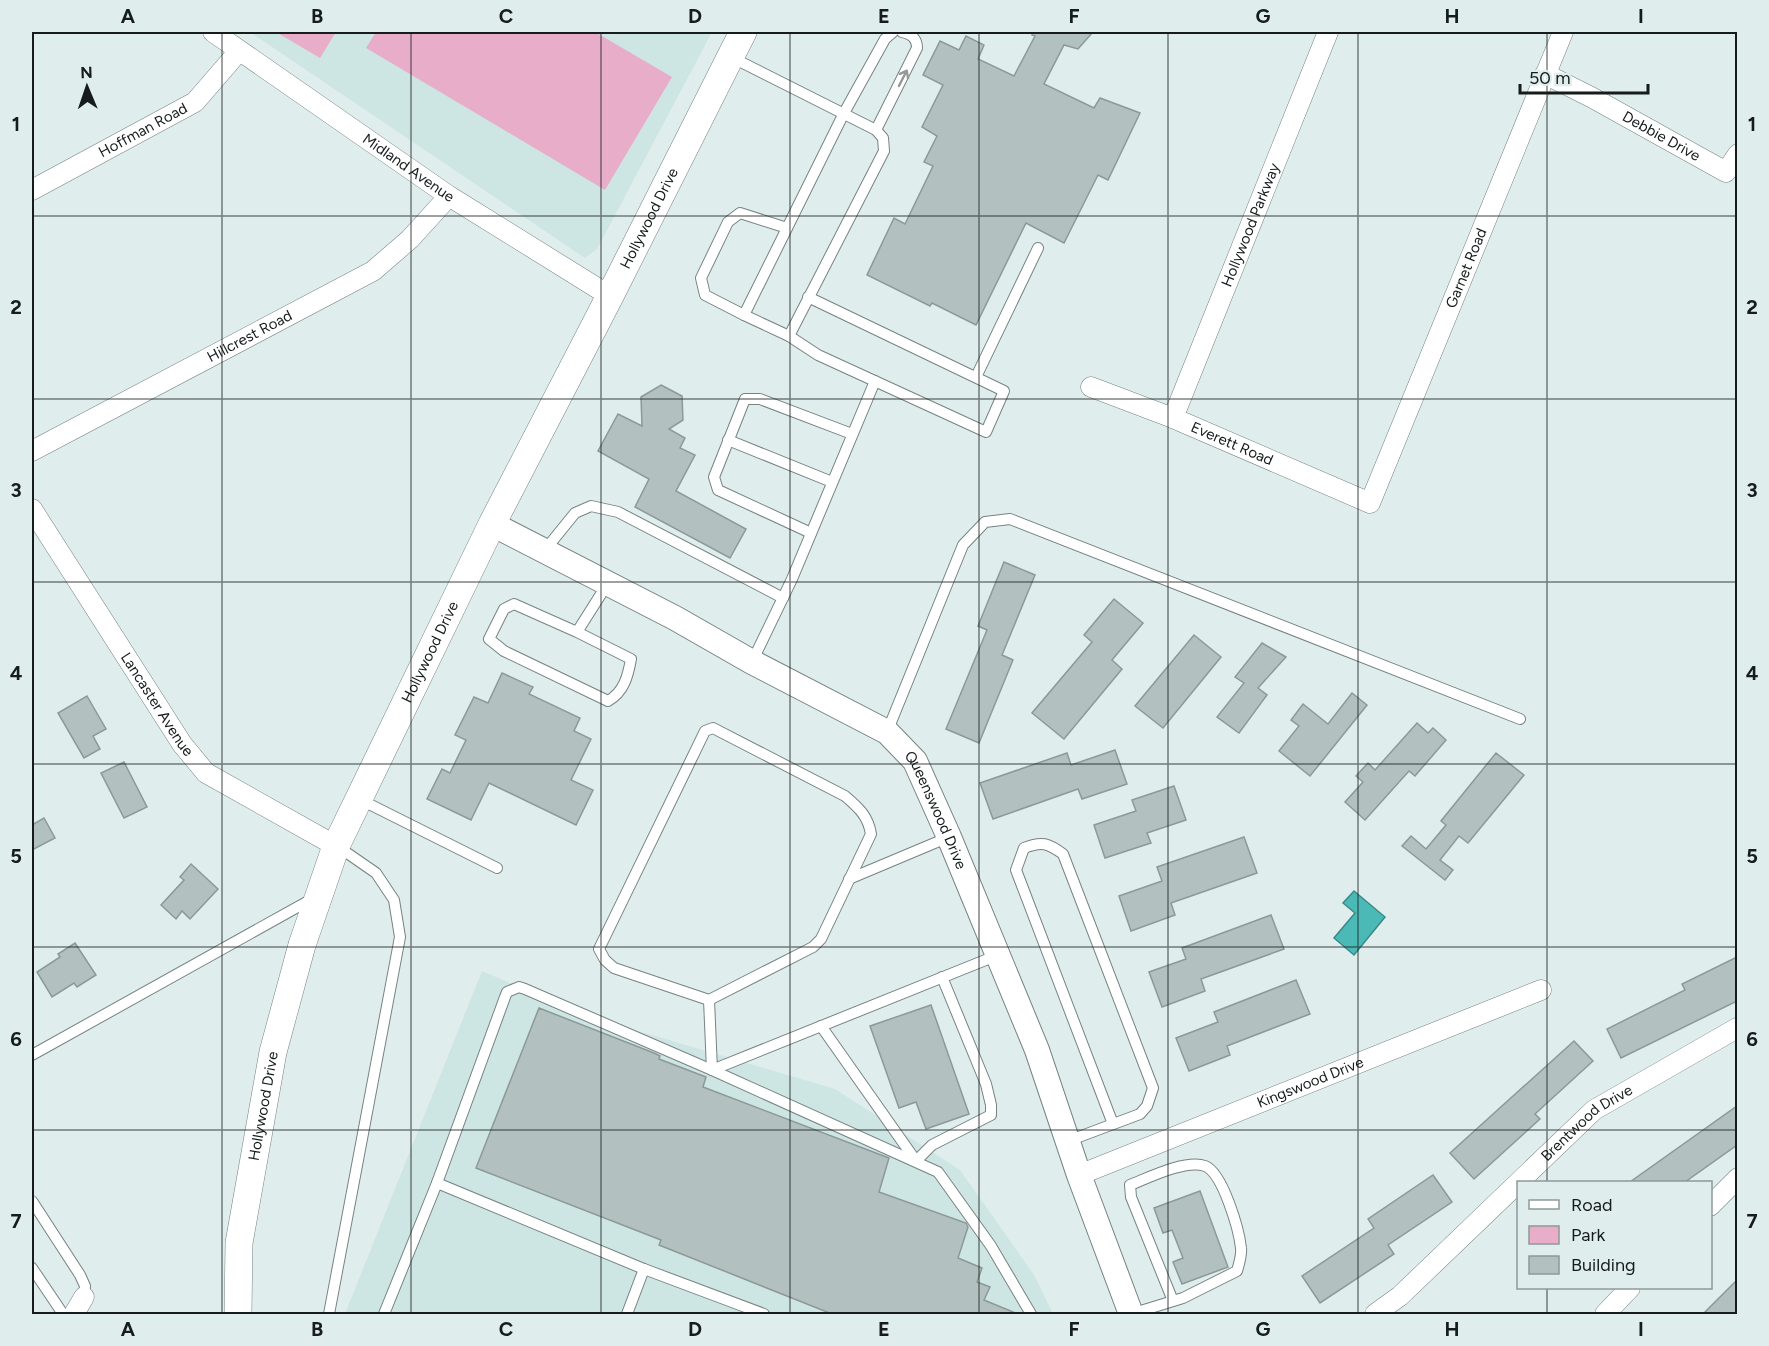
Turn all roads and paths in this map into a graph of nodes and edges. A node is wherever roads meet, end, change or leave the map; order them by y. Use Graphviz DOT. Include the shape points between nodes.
graph roads {
  1 [pos="213,32"];
  2 [pos="743,32"];
  3 [pos="893,32"];
  4 [pos="902,32"];
  5 [pos="1328,32"];
  6 [pos="1563,32"];
  7 [pos="239,51"];
  8 [pos="731,56"];
  9 [pos="1545,74"];
  10 [pos="844,113"];
  11 [pos="876,129"];
  12 [pos="1737,154"];
  13 [pos="32,190"];
  14 [pos="449,196"];
  15 [pos="787,228"];
  16 [pos="1038,248"];
  17 [pos="610,296"];
  18 [pos="808,297"];
  19 [pos="744,315"];
  20 [pos="789,336"];
  21 [pos="976,377"];
  22 [pos="875,381"];
  23 [pos="1091,387"];
  24 [pos="1173,418"];
  25 [pos="852,435"];
  26 [pos="728,440"];
  27 [pos="32,451"];
  28 [pos="832,482"];
  29 [pos="1370,503"];
  30 [pos="32,509"];
  31 [pos="492,524"];
  32 [pos="811,533"];
  33 [pos="544,550"];
  34 [pos="608,583"];
  35 [pos="783,598"];
  36 [pos="577,632"];
  37 [pos="752,662"];
  38 [pos="1520,720"];
  39 [pos="887,732"];
  40 [pos="359,799"];
  41 [pos="949,837"];
  42 [pos="336,846"];
  43 [pos="497,868"];
  44 [pos="849,879"];
  45 [pos="319,895"];
  46 [pos="998,955"];
  47 [pos="942,977"];
  48 [pos="1541,990"];
  49 [pos="709,1000"];
  50 [pos="820,1026"];
  51 [pos="1737,1028"];
  52 [pos="32,1055"];
  53 [pos="712,1070"];
  54 [pos="1113,1124"];
  55 [pos="1068,1141"];
  56 [pos="916,1161"];
  57 [pos="1079,1175"];
  58 [pos="1737,1178"];
  59 [pos="1520,1181"];
  60 [pos="437,1183"];
  61 [pos="1517,1184"];
  62 [pos="32,1201"];
  63 [pos="1712,1204"];
  64 [pos="32,1268"];
  65 [pos="644,1269"];
  66 [pos="1628,1289"];
  67 [pos="84,1297"];
  68 [pos="1173,1301"];
  69 [pos="63,1314"];
  70 [pos="74,1314"];
  71 [pos="238,1314"];
  72 [pos="329,1314"];
  73 [pos="384,1314"];
  74 [pos="627,1314"];
  75 [pos="764,1314"];
  76 [pos="1031,1314"];
  77 [pos="1131,1314"];
  78 [pos="1375,1314"];
  79 [pos="1605,1314"];
  1 -- 7 [label="street, Midland Avenue"];
  2 -- 8 [label="main road, Hollywood Drive"];
  3 -- 10 [label="lane" via="885,39"];
  11 -- 4 [label="lane, one-way" via="917,48 912,36"];
  5 -- 24 [label="street, Hollywood Parkway"];
  6 -- 9 [label="street, Garnet Road"];
  7 -- 13 [label="street, Hoffman Road" via="195,102"];
  7 -- 14 [label="street, Midland Avenue"];
  8 -- 10 [label="lane"];
  8 -- 17 [label="main road, Hollywood Drive"];
  9 -- 12 [label="street, Debbie Drive" via="1726,172"];
  9 -- 29 [label="street, Garnet Road"];
  10 -- 11 [label="lane"];
  10 -- 15 [label="lane"];
  11 -- 18 [label="lane" via="883,138 884,150"];
  14 -- 17 [label="street, Midland Avenue"];
  14 -- 27 [label="street, Hillcrest Road" via="410,239 373,271"];
  15 -- 19 [label="lane"];
  15 -- 19 [label="lane" via="740,213 728,222 702,278 705,295"];
  16 -- 21 [label="lane"];
  17 -- 31 [label="main road, Hollywood Drive"];
  18 -- 20 [label="lane"];
  18 -- 21 [label="lane"];
  19 -- 20 [label="lane"];
  20 -- 22 [label="lane" via="818,356"];
  21 -- 22 [label="lane" via="1004,391 986,432"];
  22 -- 25 [label="lane"];
  23 -- 24 [label="street, Everett Road"];
  24 -- 29 [label="street, Everett Road"];
  25 -- 26 [label="lane" via="760,399 745,399"];
  25 -- 28 [label="lane"];
  26 -- 28 [label="lane"];
  26 -- 32 [label="lane" via="714,477 718,490"];
  28 -- 32 [label="lane"];
  30 -- 42 [label="street, Lancaster Avenue" via="182,744 206,773"];
  31 -- 33 [label="street, Queenswood Drive"];
  31 -- 40 [label="main road, Hollywood Drive"];
  32 -- 35 [label="lane"];
  33 -- 34 [label="street, Queenswood Drive"];
  33 -- 35 [label="lane" via="575,513 591,506 618,512"];
  34 -- 36 [label="lane"];
  34 -- 37 [label="street, Queenswood Drive"];
  35 -- 37 [label="lane"];
  36 -- 36 [label="lane" via="514,604 504,609 489,639 504,651 608,701 619,695 631,659"];
  37 -- 39 [label="street, Queenswood Drive"];
  38 -- 39 [label="lane" via="1010,519 985,522 963,544"];
  39 -- 41 [label="street, Queenswood Drive" via="915,761"];
  40 -- 42 [label="main road, Hollywood Drive"];
  40 -- 43 [label="lane"];
  41 -- 44 [label="lane"];
  41 -- 46 [label="street, Queenswood Drive"];
  42 -- 45 [label="main road, Hollywood Drive"];
  42 -- 72 [label="lane" via="376,873 394,900 400,938"];
  44 -- 49 [label="lane" via="821,939 813,947"];
  44 -- 49 [label="lane" via="871,834 869,821 860,809 845,796 714,728 705,731 600,950 614,968"];
  45 -- 52 [label="lane"];
  45 -- 71 [label="main road, Hollywood Drive" via="273,1052 239,1243"];
  46 -- 47 [label="lane"];
  46 -- 55 [label="street, Queenswood Drive" via="1037,1050"];
  47 -- 50 [label="lane"];
  47 -- 56 [label="lane" via="986,1084 991,1115 932,1145"];
  48 -- 57 [label="street, Kingswood Drive"];
  49 -- 53 [label="lane"];
  50 -- 53 [label="lane"];
  50 -- 56 [label="lane"];
  51 -- 59 [label="street, Brentwood Drive" via="1594,1110"];
  53 -- 56 [label="lane"];
  53 -- 60 [label="lane" via="525,989 513,989 505,997"];
  54 -- 54 [label="lane" via="1140,1114 1153,1088 1064,854 1038,843 1024,849 1016,870"];
  54 -- 55 [label="lane"];
  55 -- 57 [label="street, Queenswood Drive"];
  56 -- 76 [label="lane" via="938,1172 991,1246"];
  57 -- 77 [label="street, Queenswood Drive"];
  58 -- 63 [label="street"];
  60 -- 65 [label="lane"];
  60 -- 73 [label="lane"];
  61 -- 78 [label="street, Brentwood Drive" via="1400,1296"];
  62 -- 67 [label="lane" via="80,1275"];
  64 -- 69 [label="lane"];
  65 -- 74 [label="lane"];
  65 -- 75 [label="lane"];
  66 -- 79 [label="street"];
  67 -- 70 [label="street"];
  68 -- 68 [label="lane" via="1238,1271 1241,1250 1230,1206 1217,1176 1205,1166 1186,1165 1130,1185 1131,1197"];
  68 -- 77 [label="lane"];
}
